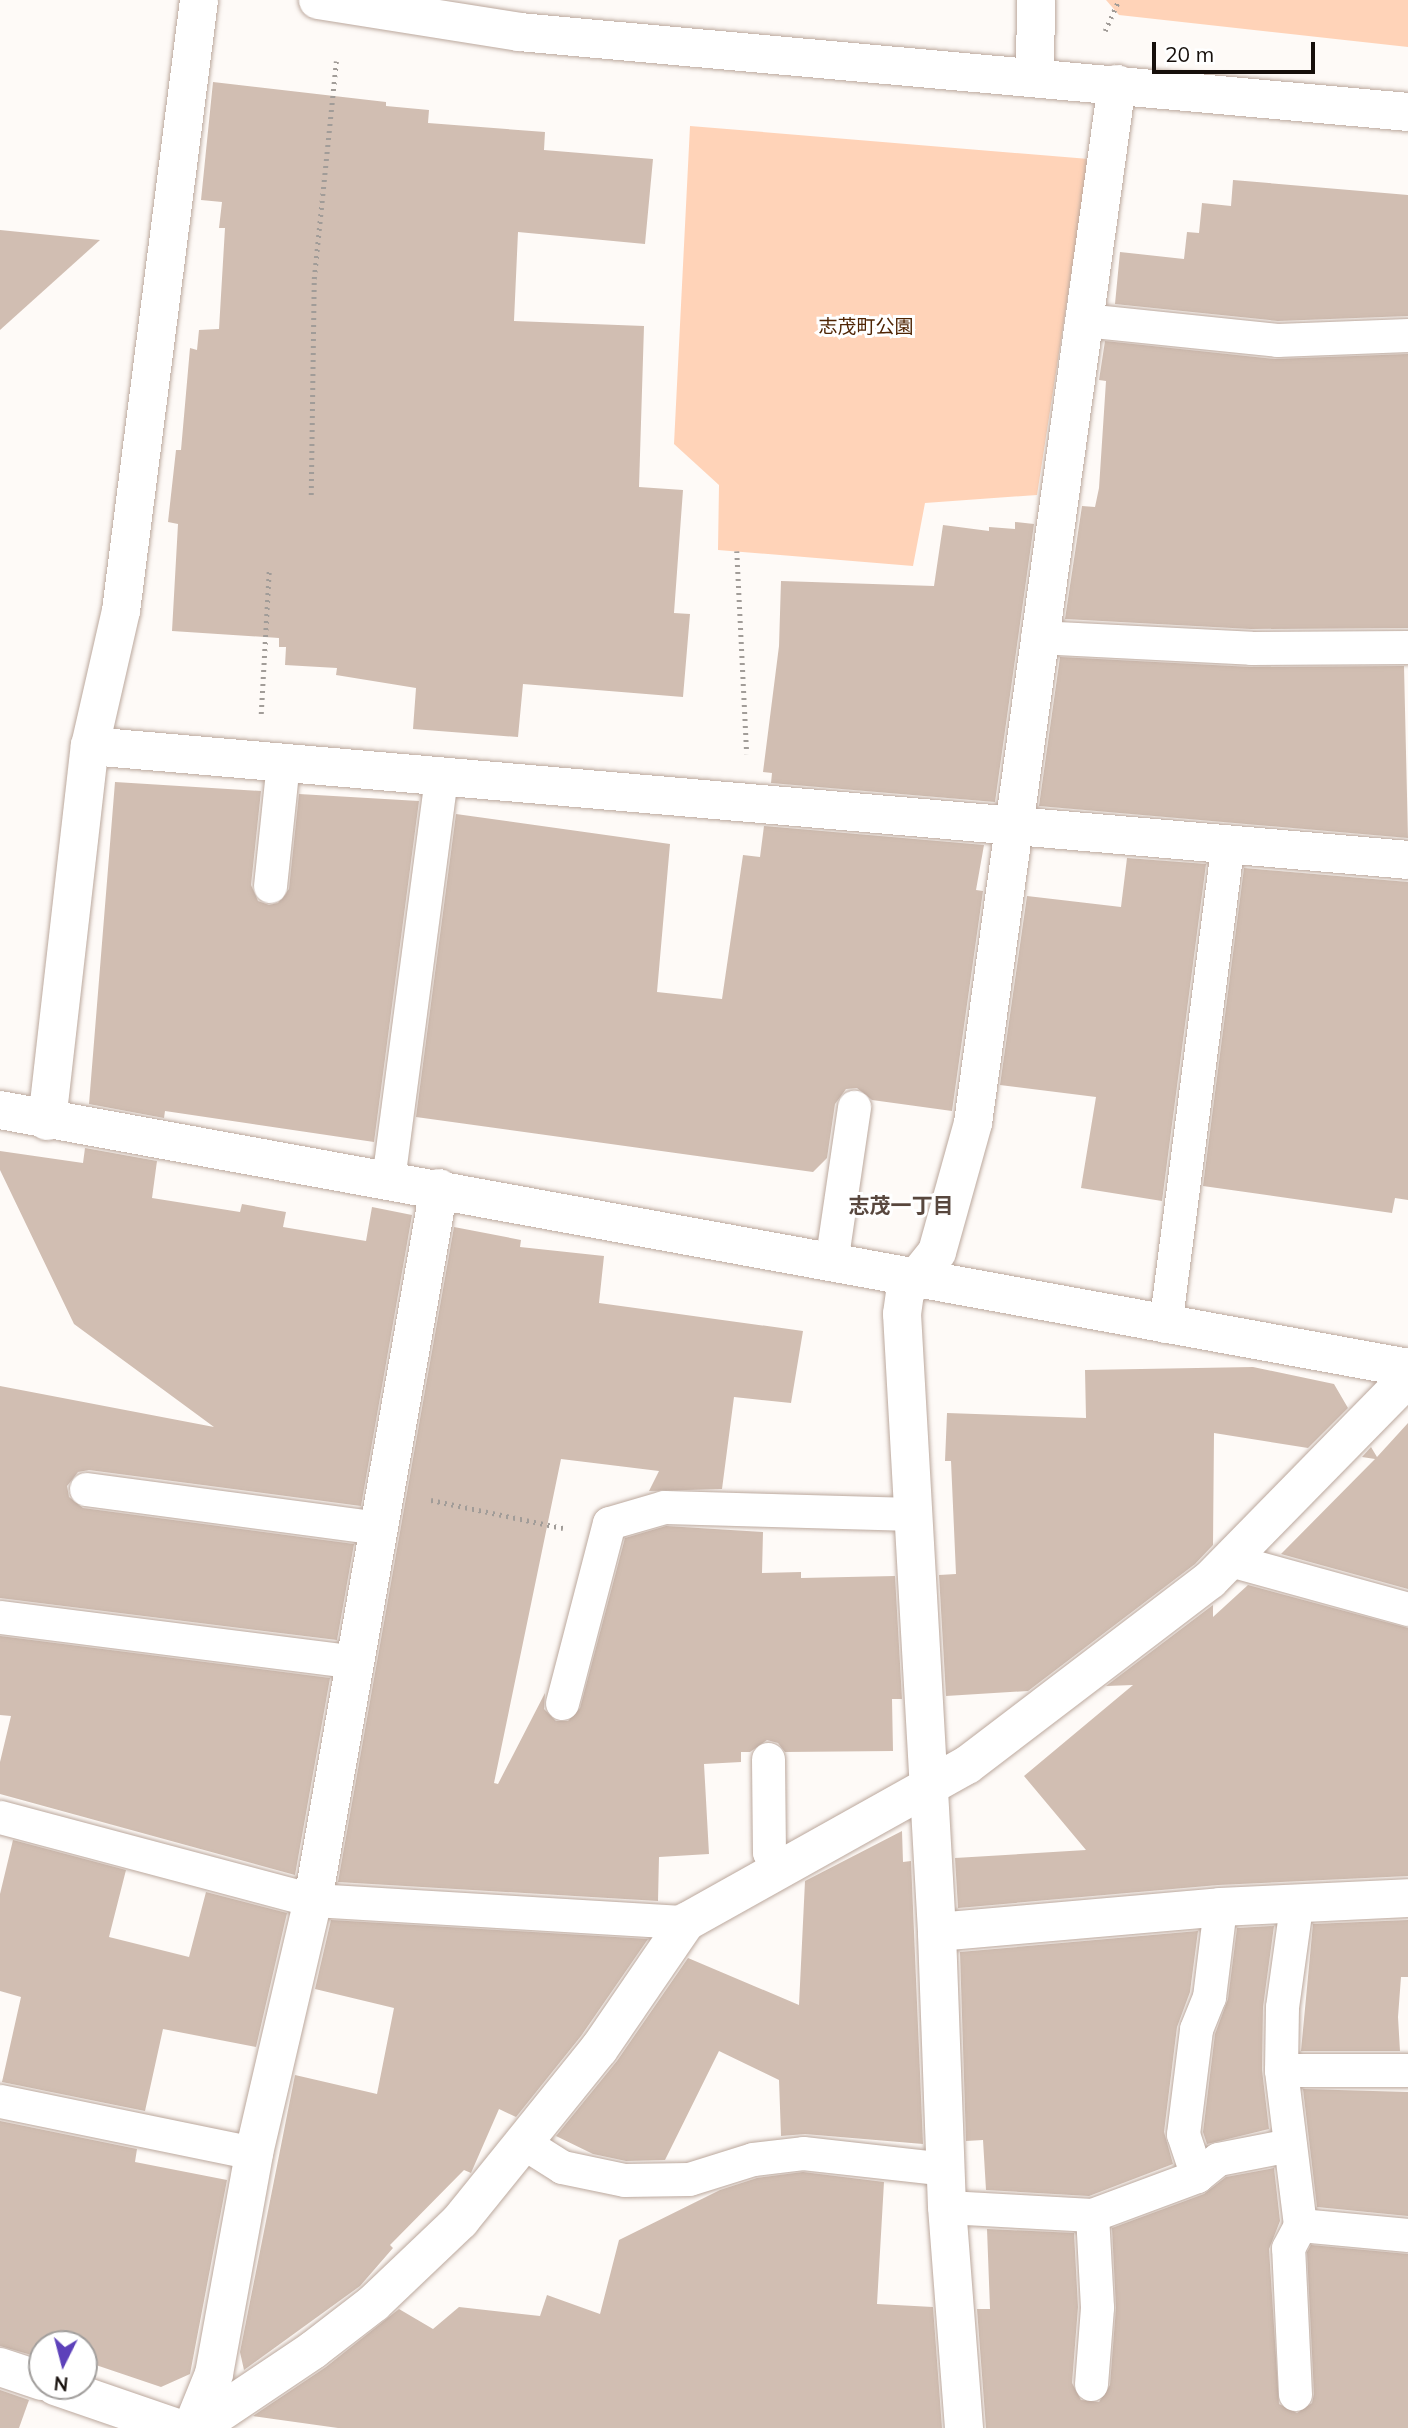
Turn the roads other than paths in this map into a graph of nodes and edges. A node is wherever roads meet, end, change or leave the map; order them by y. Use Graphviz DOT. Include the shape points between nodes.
graph roads {
  1 [pos="199,0"];
  2 [pos="1036,0"];
  3 [pos="337,2"];
  4 [pos="1035,77"];
  5 [pos="1116,84"];
  6 [pos="1408,112"];
  7 [pos="1084,320"];
  8 [pos="1408,335"];
  9 [pos="1037,637"];
  10 [pos="1408,647"];
  11 [pos="90,746"];
  12 [pos="270,762"];
  13 [pos="441,778"];
  14 [pos="1014,825"];
  15 [pos="1228,844"];
  16 [pos="1408,860"];
  17 [pos="270,886"];
  18 [pos="854,1107"];
  19 [pos="0,1110"];
  20 [pos="47,1121"];
  21 [pos="388,1180"];
  22 [pos="439,1188"];
  23 [pos="831,1263"];
  24 [pos="918,1280"];
  25 [pos="1165,1326"];
  26 [pos="1408,1368"];
  27 [pos="1408,1378"];
  28 [pos="86,1489"];
  29 [pos="914,1514"];
  30 [pos="380,1528"];
  31 [pos="1230,1560"];
  32 [pos="1408,1609"];
  33 [pos="0,1618"];
  34 [pos="355,1662"];
  35 [pos="562,1703"];
  36 [pos="768,1759"];
  37 [pos="926,1788"];
  38 [pos="0,1817"];
  39 [pos="778,1871"];
  40 [pos="1408,1898"];
  41 [pos="313,1900"];
  42 [pos="1296,1906"];
  43 [pos="1220,1907"];
  44 [pos="686,1922"];
  45 [pos="937,1932"];
  46 [pos="1281,2070"];
  47 [pos="1408,2070"];
  48 [pos="0,2101"];
  49 [pos="524,2143"];
  50 [pos="1290,2145"];
  51 [pos="254,2153"];
  52 [pos="945,2169"];
  53 [pos="1197,2176"];
  54 [pos="947,2207"];
  55 [pos="1092,2215"];
  56 [pos="1300,2225"];
  57 [pos="1408,2235"];
  58 [pos="0,2367"];
  59 [pos="28,2377"];
  60 [pos="1091,2384"];
  61 [pos="1295,2394"];
  62 [pos="96,2400"];
  63 [pos="177,2428"];
  64 [pos="195,2428"];
  65 [pos="964,2428"];
  1 -- 11 [label="street" via="121,611"];
  2 -- 4 [label="street"];
  3 -- 4 [label="street" via="519,32"];
  4 -- 5 [label="street"];
  5 -- 6 [label="street"];
  5 -- 7 [label="street"];
  7 -- 8 [label="lane" via="1277,340"];
  7 -- 9 [label="street"];
  9 -- 10 [label="lane" via="1251,648"];
  9 -- 14 [label="street"];
  11 -- 12 [label="street"];
  11 -- 20 [label="street"];
  12 -- 13 [label="street"];
  12 -- 17 [label="lane"];
  13 -- 14 [label="street"];
  13 -- 21 [label="lane"];
  14 -- 15 [label="street"];
  14 -- 24 [label="street" via="973,1123 937,1252"];
  15 -- 16 [label="street"];
  15 -- 25 [label="lane"];
  18 -- 23 [label="lane"];
  19 -- 20 [label="street"];
  20 -- 21 [label="street"];
  21 -- 22 [label="street"];
  22 -- 23 [label="street"];
  22 -- 30 [label="street"];
  23 -- 24 [label="street"];
  24 -- 25 [label="street"];
  24 -- 29 [label="street" via="905,1292 902,1314"];
  25 -- 26 [label="street"];
  27 -- 31 [label="street"];
  28 -- 30 [label="lane"];
  29 -- 35 [label="lane" via="664,1507 609,1523"];
  29 -- 37 [label="street"];
  30 -- 34 [label="street"];
  31 -- 32 [label="lane"];
  31 -- 37 [label="street" via="967,1765"];
  33 -- 34 [label="lane"];
  34 -- 41 [label="street"];
  36 -- 39 [label="lane" via="769,1852"];
  37 -- 39 [label="street"];
  37 -- 45 [label="street"];
  38 -- 41 [label="lane"];
  39 -- 44 [label="street"];
  40 -- 42 [label="street"];
  41 -- 44 [label="lane"];
  41 -- 51 [label="street"];
  42 -- 43 [label="street"];
  42 -- 46 [label="lane" via="1282,2007"];
  43 -- 45 [label="street"];
  43 -- 53 [label="lane" via="1209,1997 1196,2029 1183,2134"];
  44 -- 49 [label="street" via="599,2049"];
  45 -- 52 [label="street"];
  46 -- 47 [label="lane"];
  46 -- 50 [label="lane"];
  48 -- 51 [label="lane"];
  49 -- 52 [label="lane" via="562,2167 624,2180 689,2179 753,2159 803,2153"];
  49 -- 64 [label="street" via="460,2221 374,2302 313,2350"];
  50 -- 53 [label="lane" via="1218,2159"];
  50 -- 56 [label="lane"];
  51 -- 64 [label="street" via="214,2374"];
  52 -- 54 [label="street"];
  53 -- 55 [label="lane"];
  54 -- 55 [label="lane"];
  54 -- 65 [label="street"];
  55 -- 60 [label="lane" via="1097,2307"];
  56 -- 57 [label="lane"];
  56 -- 61 [label="lane" via="1288,2248"];
  58 -- 59 [label="street"];
  62 -- 63 [label="street"];
}
